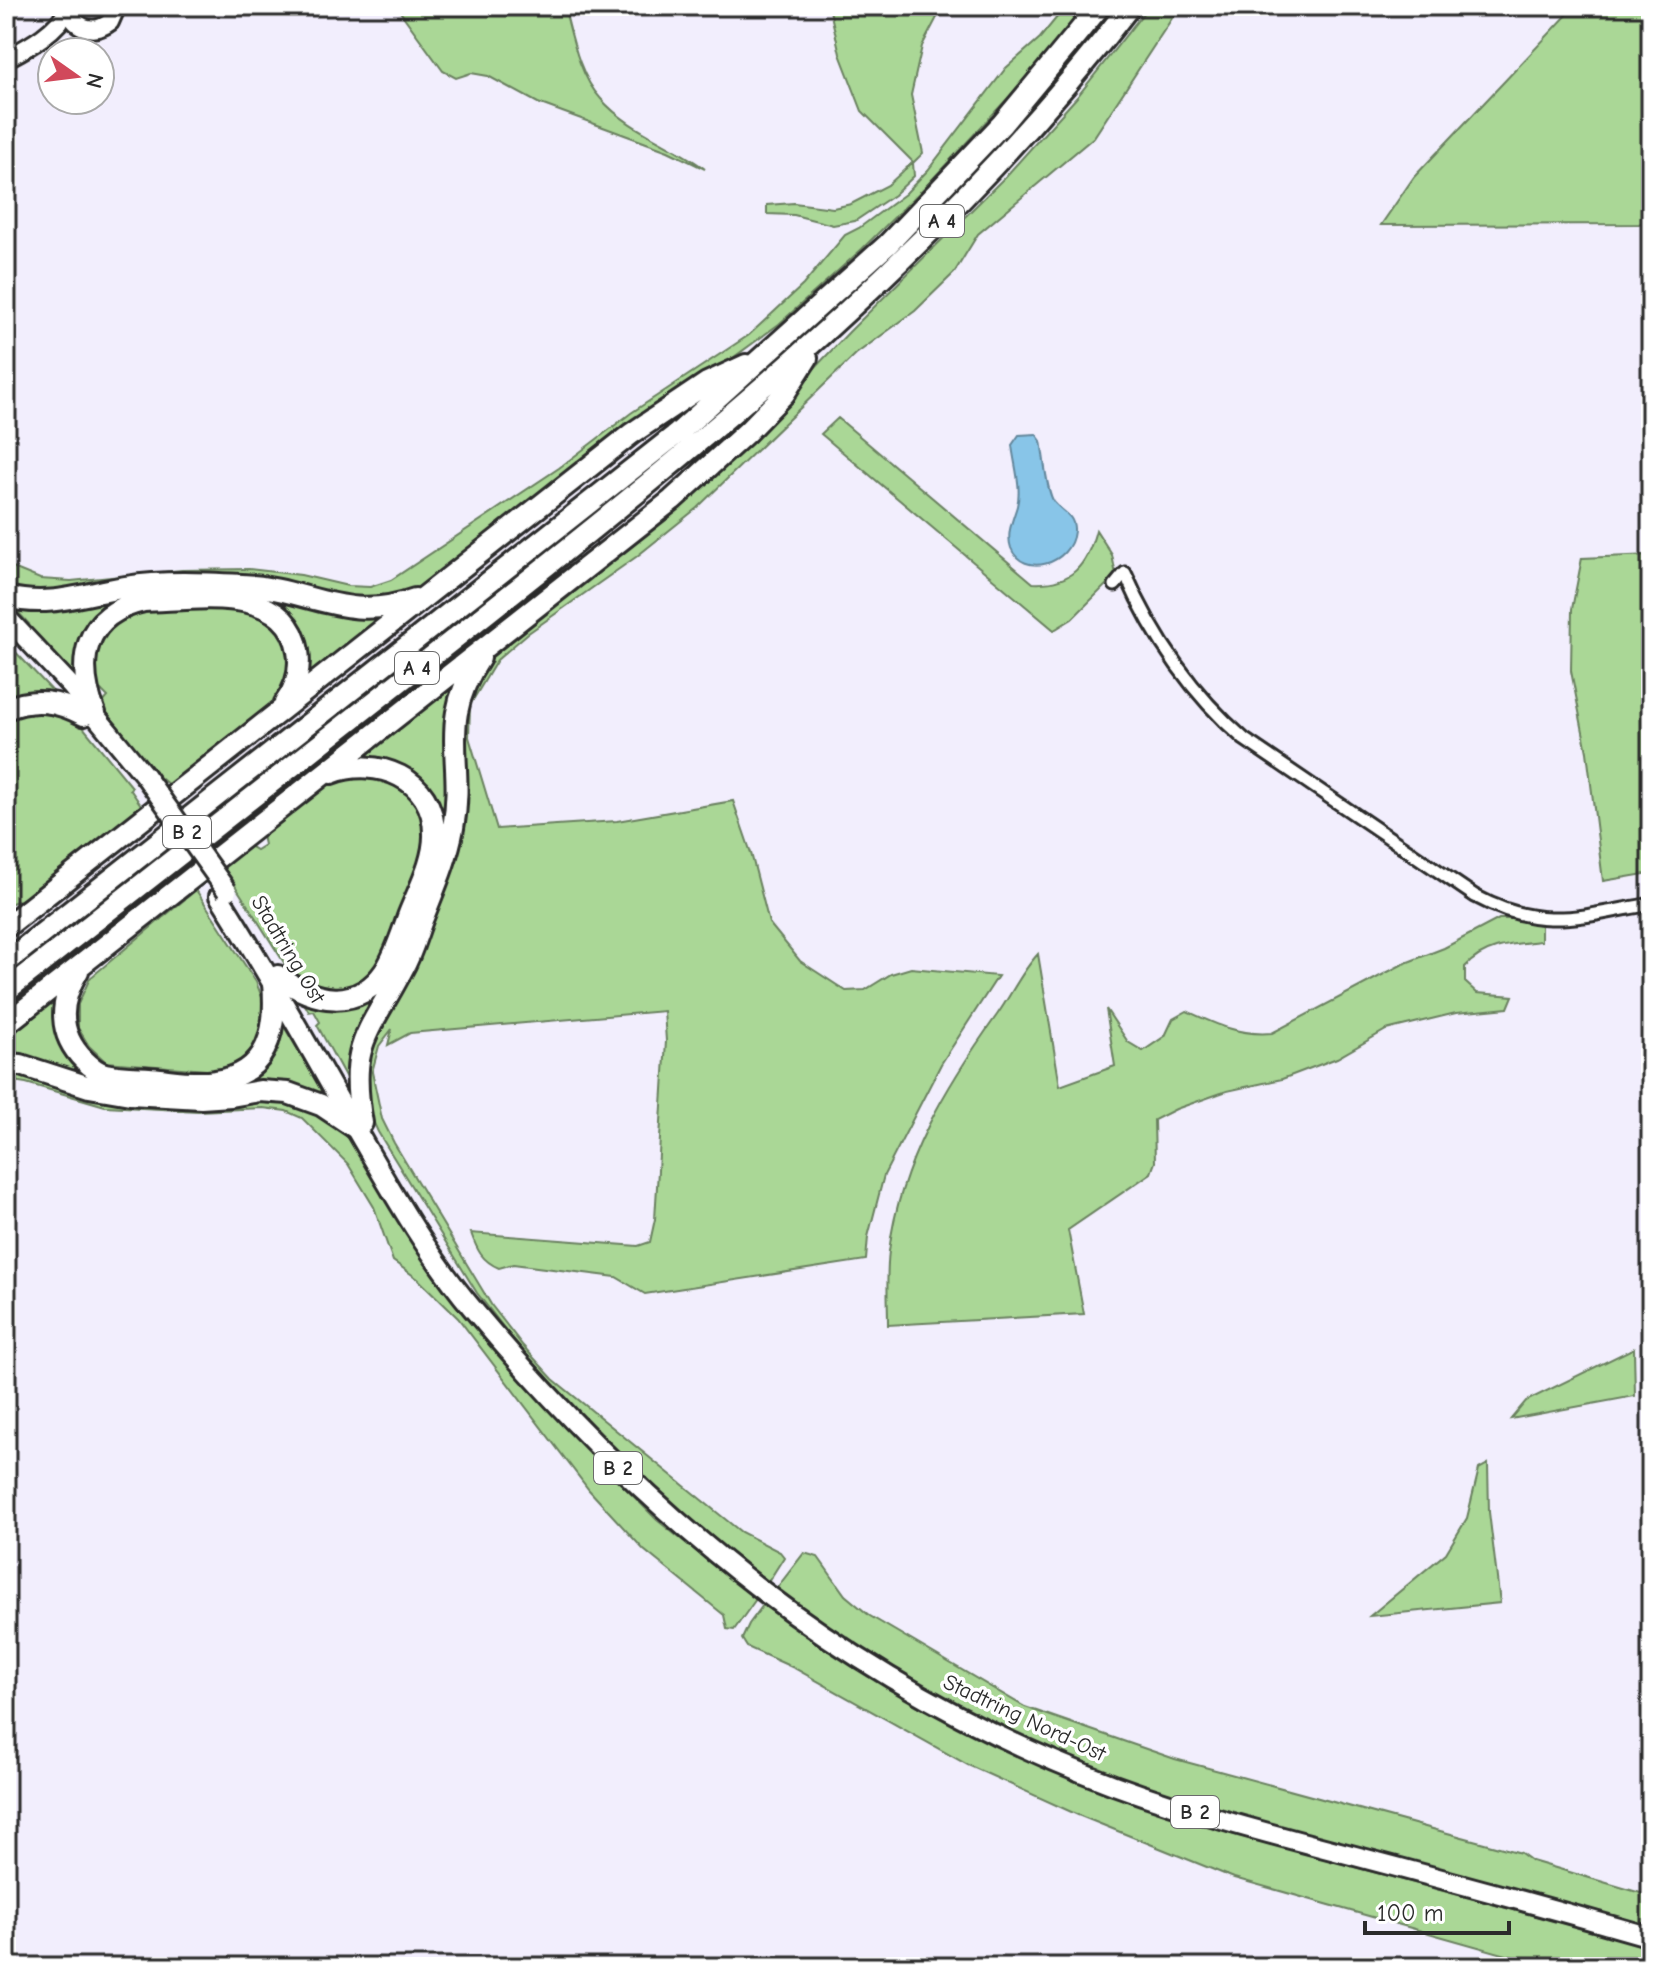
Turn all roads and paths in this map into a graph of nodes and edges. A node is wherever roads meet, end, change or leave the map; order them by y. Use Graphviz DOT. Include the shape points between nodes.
graph roads {
  1 [pos="117,6"];
  2 [pos="1100,6"];
  3 [pos="1130,6"];
  4 [pos="68,8"];
  5 [pos="80,26"];
  6 [pos="43,36"];
  7 [pos="51,36"];
  8 [pos="36,42"];
  9 [pos="6,59"];
  10 [pos="821,336"];
  11 [pos="764,357"];
  12 [pos="1115,585"];
  13 [pos="430,593"];
  14 [pos="6,597"];
  15 [pos="6,617"];
  16 [pos="6,631"];
  17 [pos="490,644"];
  18 [pos="6,709"];
  19 [pos="278,713"];
  20 [pos="89,714"];
  21 [pos="320,777"];
  22 [pos="38,901"];
  23 [pos="1651,904"];
  24 [pos="6,909"];
  25 [pos="6,927"];
  26 [pos="6,962"];
  27 [pos="83,963"];
  28 [pos="276,980"];
  29 [pos="6,991"];
  30 [pos="6,1024"];
  31 [pos="6,1064"];
  32 [pos="358,1125"];
  33 [pos="1651,1937"];
  1 -- 5 [label="main road" via="104,27"];
  2 -- 11 [label="highway, A 4" via="957,172 888,244"];
  3 -- 10 [label="highway, A 4" via="1038,120"];
  4 -- 5 [label="main road"];
  4 -- 6 [label="main road"];
  5 -- 7 [label="main road"];
  8 -- 9 [label="main road"];
  10 -- 17 [label="highway" via="784,394 747,432 672,500"];
  10 -- 29 [label="highway, A 4" via="552,562"];
  11 -- 13 [label="highway" via="707,383 631,434"];
  11 -- 26 [label="highway, A 4" via="678,433"];
  12 -- 23 [label="street" via="1125,573 1171,656 1213,711 1244,739 1475,896 1514,914 1544,919"];
  13 -- 14 [label="highway" via="368,610 243,585 128,587 57,602"];
  13 -- 19 [label="highway"];
  15 -- 20 [label="highway, Stadtring Ost / B 2"];
  16 -- 20 [label="highway, Stadtring Ost / B 2"];
  17 -- 21 [label="highway"];
  17 -- 32 [label="highway" via="458,701 453,741 457,801 446,859 404,968 361,1045 356,1069"];
  18 -- 20 [label="highway" via="44,701"];
  19 -- 20 [label="highway" via="297,678 293,636 266,607 212,599 144,601 111,614 87,650 83,675"];
  19 -- 22 [label="highway"];
  20 -- 28 [label="highway, Stadtring Ost / B 2, bridge" via="223,894"];
  21 -- 27 [label="highway"];
  21 -- 28 [label="highway" via="365,765 409,781 432,818 430,859 395,951 373,986 354,996 326,1000"];
  22 -- 24 [label="highway"];
  22 -- 25 [label="highway"];
  27 -- 28 [label="highway" via="70,984 63,1018 75,1050 88,1064 103,1073 196,1082 230,1078 259,1058 274,1027"];
  27 -- 30 [label="highway"];
  28 -- 32 [label="highway, B 2"];
  31 -- 32 [label="highway" via="130,1094 201,1098 288,1093"];
  32 -- 33 [label="highway, Stadtring Nord-Ost / B 2" via="495,1332 579,1428 697,1540 826,1637 953,1712 1114,1785 1224,1822"];
}
